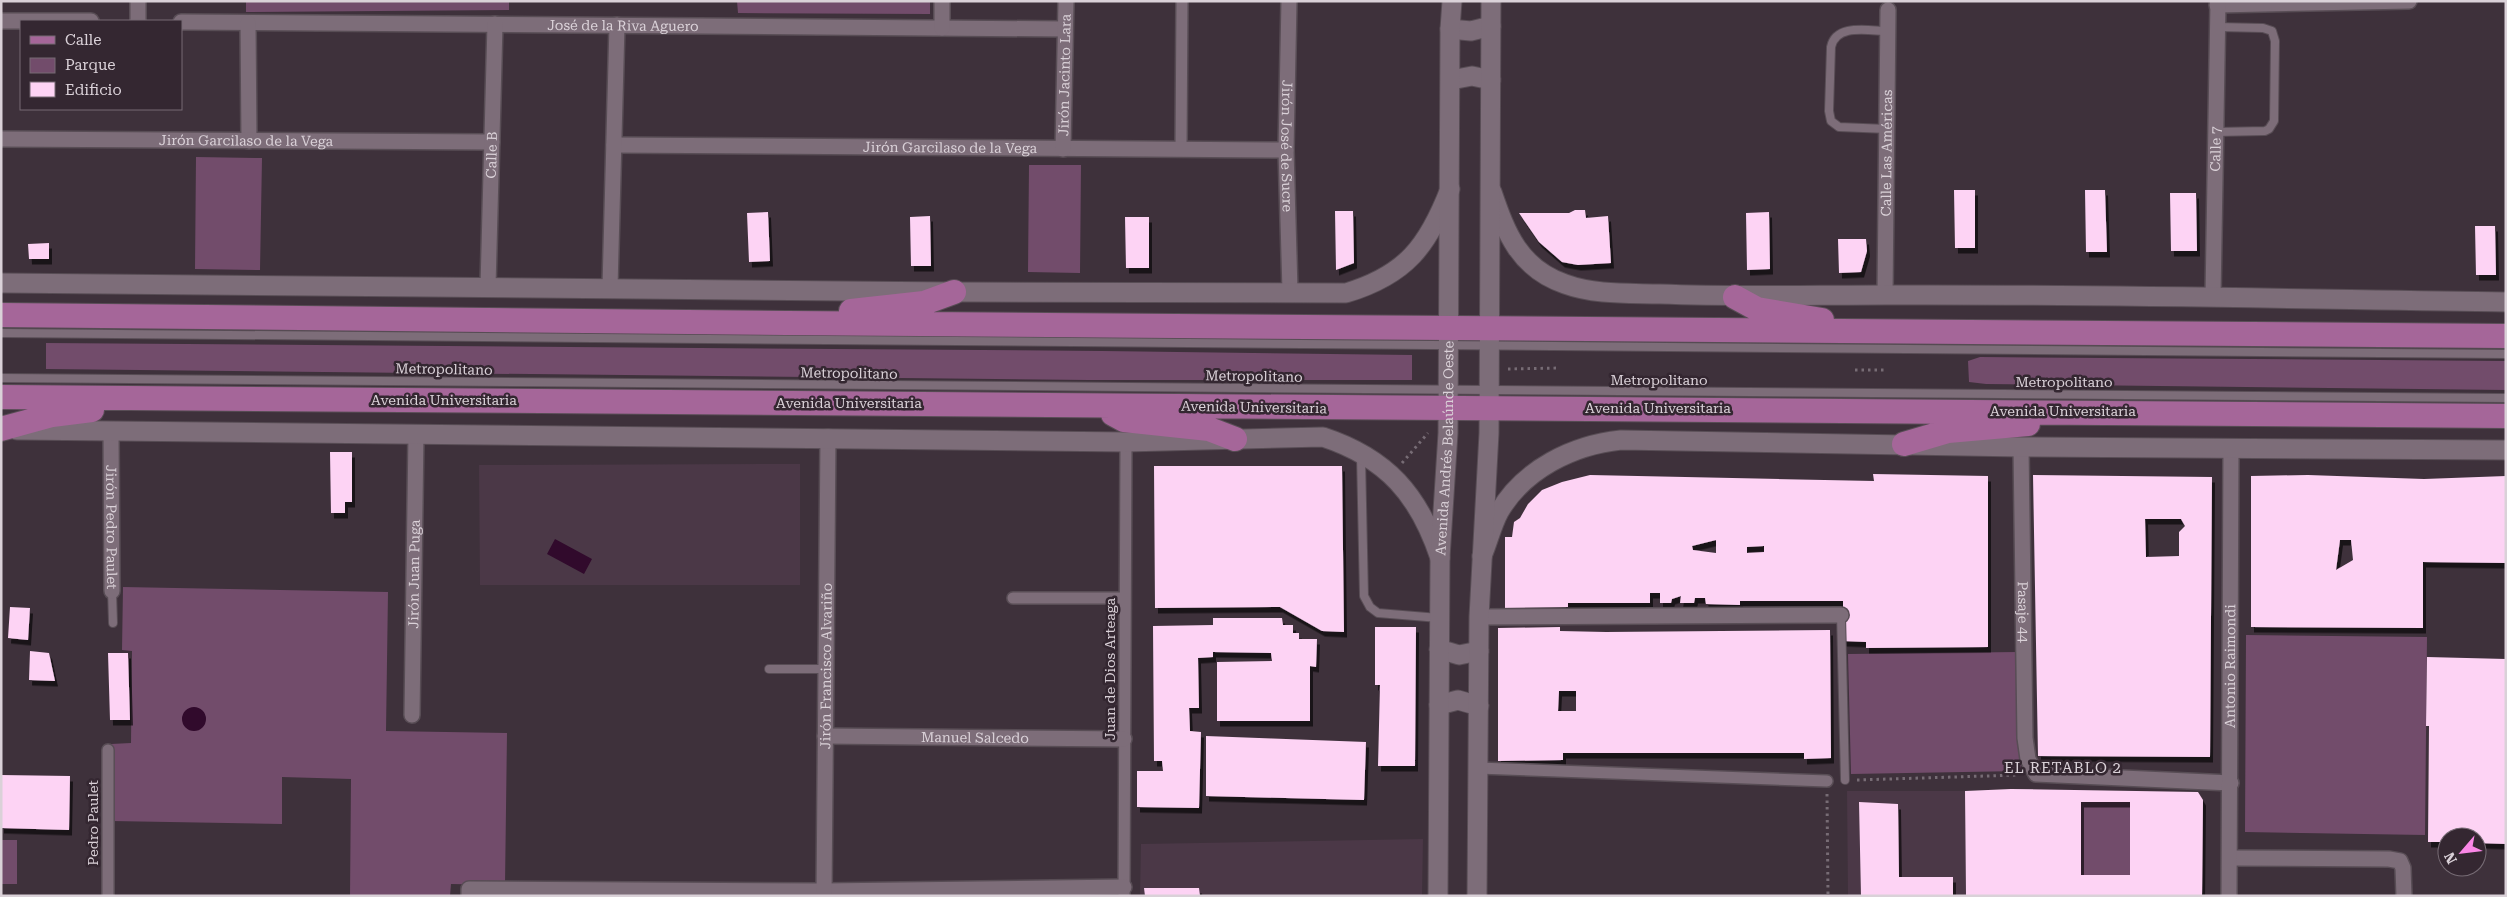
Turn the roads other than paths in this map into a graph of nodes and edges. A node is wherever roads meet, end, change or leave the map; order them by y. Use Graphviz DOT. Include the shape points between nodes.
graph roads {
  1 [pos="138,1"];
  2 [pos="942,1"];
  3 [pos="1066,1"];
  4 [pos="1182,1"];
  5 [pos="1289,1"];
  6 [pos="1452,1"];
  7 [pos="1491,1"];
  8 [pos="2409,1"];
  9 [pos="2218,3"];
  10 [pos="1888,10"];
  11 [pos="1,20"];
  12 [pos="20,20"];
  13 [pos="138,20"];
  14 [pos="182,22"];
  15 [pos="248,23"];
  16 [pos="495,24"];
  17 [pos="617,25"];
  18 [pos="1491,26"];
  19 [pos="2217,27"];
  20 [pos="942,28"];
  21 [pos="1065,29"];
  22 [pos="1450,29"];
  23 [pos="1888,31"];
  24 [pos="1451,80"];
  25 [pos="1491,80"];
  26 [pos="1887,130"];
  27 [pos="2215,132"];
  28 [pos="1,140"];
  29 [pos="249,141"];
  30 [pos="492,142"];
  31 [pos="614,144"];
  32 [pos="1063,149"];
  33 [pos="1181,149"];
  34 [pos="1286,150"];
  35 [pos="1450,188"];
  36 [pos="1492,192"];
  37 [pos="1,283"];
  38 [pos="488,286"];
  39 [pos="610,287"];
  40 [pos="1290,291"];
  41 [pos="954,292"];
  42 [pos="1885,295"];
  43 [pos="1735,297"];
  44 [pos="2213,298"];
  45 [pos="2506,302"];
  46 [pos="1,315"];
  47 [pos="787,323"];
  48 [pos="1867,332"];
  49 [pos="1,333"];
  50 [pos="2506,336"];
  51 [pos="1449,337"];
  52 [pos="1490,337"];
  53 [pos="2506,354"];
  54 [pos="1,378"];
  55 [pos="1,397"];
  56 [pos="136,398"];
  57 [pos="2506,398"];
  58 [pos="1448,400"];
  59 [pos="1489,400"];
  60 [pos="1096,405"];
  61 [pos="2074,411"];
  62 [pos="2506,416"];
  63 [pos="1,429"];
  64 [pos="111,431"];
  65 [pos="416,433"];
  66 [pos="828,437"];
  67 [pos="1235,439"];
  68 [pos="1126,442"];
  69 [pos="1904,444"];
  70 [pos="2021,447"];
  71 [pos="2231,448"];
  72 [pos="2506,450"];
  73 [pos="1361,452"];
  74 [pos="1482,556"];
  75 [pos="1440,558"];
  76 [pos="112,590"];
  77 [pos="1013,598"];
  78 [pos="1125,598"];
  79 [pos="1841,615"];
  80 [pos="1479,617"];
  81 [pos="1439,618"];
  82 [pos="113,623"];
  83 [pos="1439,649"];
  84 [pos="1479,651"];
  85 [pos="769,669"];
  86 [pos="826,669"];
  87 [pos="1439,705"];
  88 [pos="1478,706"];
  89 [pos="412,715"];
  90 [pos="825,736"];
  91 [pos="1124,739"];
  92 [pos="108,750"];
  93 [pos="1478,768"];
  94 [pos="1845,780"];
  95 [pos="1827,781"];
  96 [pos="2231,783"];
  97 [pos="2230,858"];
  98 [pos="1124,891"];
  99 [pos="2228,891"];
  100 [pos="469,892"];
  101 [pos="824,893"];
  102 [pos="108,896"];
  103 [pos="1438,896"];
  104 [pos="1477,896"];
  105 [pos="2404,896"];
  1 -- 13 [label="street"];
  2 -- 20 [label="street"];
  3 -- 21 [label="street, Jirón Jacinto Lara"];
  4 -- 33 [label="street"];
  5 -- 34 [label="street, Jirón José de Sucre"];
  6 -- 22 [label="street, Avenida Andrés Belaúnde Oeste"];
  7 -- 18 [label="street"];
  8 -- 9 [label="street"];
  9 -- 19 [label="street, Calle 7"];
  10 -- 23 [label="street, Calle Las Américas"];
  11 -- 12 [label="street"];
  14 -- 15 [label="street, José de la Riva Aguero"];
  15 -- 16 [label="street, José de la Riva Aguero"];
  15 -- 29 [label="street"];
  16 -- 17 [label="street, José de la Riva Aguero"];
  16 -- 30 [label="street, Calle B"];
  17 -- 20 [label="street, José de la Riva Aguero"];
  17 -- 31 [label="street"];
  18 -- 22 [label="street" via="1471,31"];
  18 -- 25 [label="street"];
  19 -- 27 [label="street, Calle 7"];
  19 -- 27 [label="lane" via="2272,31 2275,41 2274,121 2269,128 2260,131"];
  20 -- 21 [label="street, José de la Riva Aguero"];
  21 -- 32 [label="street, Jirón Jacinto Lara"];
  22 -- 24 [label="street, Avenida Andrés Belaúnde Oeste"];
  23 -- 26 [label="street, Calle Las Américas"];
  23 -- 26 [label="lane" via="1842,31 1834,37 1829,111 1831,121 1839,127"];
  24 -- 25 [label="street" via="1472,76"];
  24 -- 35 [label="street, Avenida Andrés Belaúnde Oeste"];
  25 -- 36 [label="street"];
  26 -- 42 [label="street, Calle Las Américas"];
  27 -- 44 [label="street, Calle 7"];
  28 -- 29 [label="street, Jirón Garcilaso de la Vega"];
  29 -- 30 [label="street, Jirón Garcilaso de la Vega"];
  30 -- 38 [label="street, Calle B"];
  31 -- 32 [label="street, Jirón Garcilaso de la Vega"];
  31 -- 39 [label="street"];
  32 -- 33 [label="street, Jirón Garcilaso de la Vega"];
  33 -- 34 [label="street, Jirón Garcilaso de la Vega"];
  34 -- 40 [label="street, Jirón José de Sucre"];
  35 -- 40 [label="street" via="1438,220 1422,245 1401,267 1372,285 1346,293"];
  35 -- 51 [label="street, Avenida Andrés Belaúnde Oeste"];
  36 -- 43 [label="street" via="1517,251 1562,283 1591,292"];
  36 -- 52 [label="street"];
  37 -- 38 [label="street"];
  38 -- 39 [label="street"];
  39 -- 41 [label="street"];
  40 -- 41 [label="street"];
  41 -- 47 [label="main road" via="924,303 805,316"];
  42 -- 43 [label="street"];
  42 -- 44 [label="street"];
  43 -- 48 [label="main road" via="1757,309 1820,319"];
  44 -- 45 [label="street"];
  46 -- 47 [label="main road"];
  47 -- 51 [label="main road"];
  48 -- 50 [label="main road"];
  48 -- 52 [label="main road"];
  49 -- 51 [label="lane"];
  51 -- 52 [label="main road"];
  51 -- 58 [label="street, Avenida Andrés Belaúnde Oeste"];
  52 -- 53 [label="lane"];
  52 -- 59 [label="street"];
  54 -- 58 [label="lane, Metropolitano"];
  55 -- 56 [label="main road, Avenida Universitaria"];
  56 -- 60 [label="main road, Avenida Universitaria"];
  56 -- 63 [label="main road" via="120,407 52,415"];
  57 -- 59 [label="lane, Metropolitano"];
  58 -- 59 [label="main road, Avenida Universitaria"];
  58 -- 60 [label="main road, Avenida Universitaria"];
  58 -- 75 [label="street, Avenida Andrés Belaúnde Oeste"];
  59 -- 61 [label="main road, Avenida Universitaria"];
  59 -- 74 [label="street"];
  60 -- 67 [label="main road" via="1124,420 1209,429"];
  61 -- 62 [label="main road, Avenida Universitaria"];
  61 -- 69 [label="main road" via="2043,423 1948,431"];
  63 -- 64 [label="street, Avenida Universitaria"];
  64 -- 65 [label="street, Avenida Universitaria"];
  64 -- 76 [label="street, Jirón Pedro Paulet"];
  65 -- 66 [label="street, Avenida Universitaria"];
  65 -- 89 [label="street, Jirón Juan Puga"];
  66 -- 68 [label="street, Avenida Universitaria"];
  66 -- 86 [label="street, Jirón Francisco Alvariño"];
  67 -- 68 [label="street, Avenida Universitaria"];
  67 -- 73 [label="street, Avenida Universitaria" via="1323,437"];
  68 -- 78 [label="street, Juan de Dios Arteaga"];
  69 -- 70 [label="street"];
  69 -- 74 [label="street" via="1621,440 1598,443 1558,458 1537,471 1516,491 1499,512"];
  70 -- 71 [label="street"];
  70 -- 96 [label="street, Pasaje 44" via="2025,738 2028,759 2036,774"];
  71 -- 72 [label="street"];
  71 -- 96 [label="street, Antonio Raimondi"];
  73 -- 75 [label="street, Avenida Universitaria" via="1392,474 1423,513"];
  73 -- 81 [label="lane" via="1364,596 1370,607 1378,612"];
  74 -- 80 [label="street"];
  75 -- 81 [label="street, Avenida Andrés Belaúnde Oeste"];
  76 -- 82 [label="lane, Jirón Pedro Paulet"];
  77 -- 78 [label="street"];
  78 -- 91 [label="street, Juan de Dios Arteaga"];
  79 -- 80 [label="street"];
  79 -- 94 [label="lane"];
  80 -- 84 [label="street"];
  81 -- 83 [label="street, Avenida Andrés Belaúnde Oeste"];
  83 -- 84 [label="street" via="1459,655"];
  83 -- 87 [label="street, Avenida Andrés Belaúnde Oeste"];
  84 -- 88 [label="street"];
  85 -- 86 [label="lane"];
  86 -- 90 [label="street, Jirón Francisco Alvariño"];
  87 -- 88 [label="street" via="1458,700"];
  87 -- 103 [label="street, Avenida Andrés Belaúnde Oeste"];
  88 -- 93 [label="street"];
  90 -- 91 [label="street, Manuel Salcedo"];
  90 -- 101 [label="street, Jirón Francisco Alvariño"];
  91 -- 98 [label="street, Juan de Dios Arteaga"];
  92 -- 102 [label="street, Pedro Paulet"];
  93 -- 95 [label="street"];
  93 -- 104 [label="street"];
  96 -- 97 [label="street, Antonio Raimondi"];
  97 -- 99 [label="street, Antonio Raimondi"];
  97 -- 105 [label="street" via="2389,858 2400,861 2403,868"];
  98 -- 101 [label="street"];
  100 -- 101 [label="street"];
}
